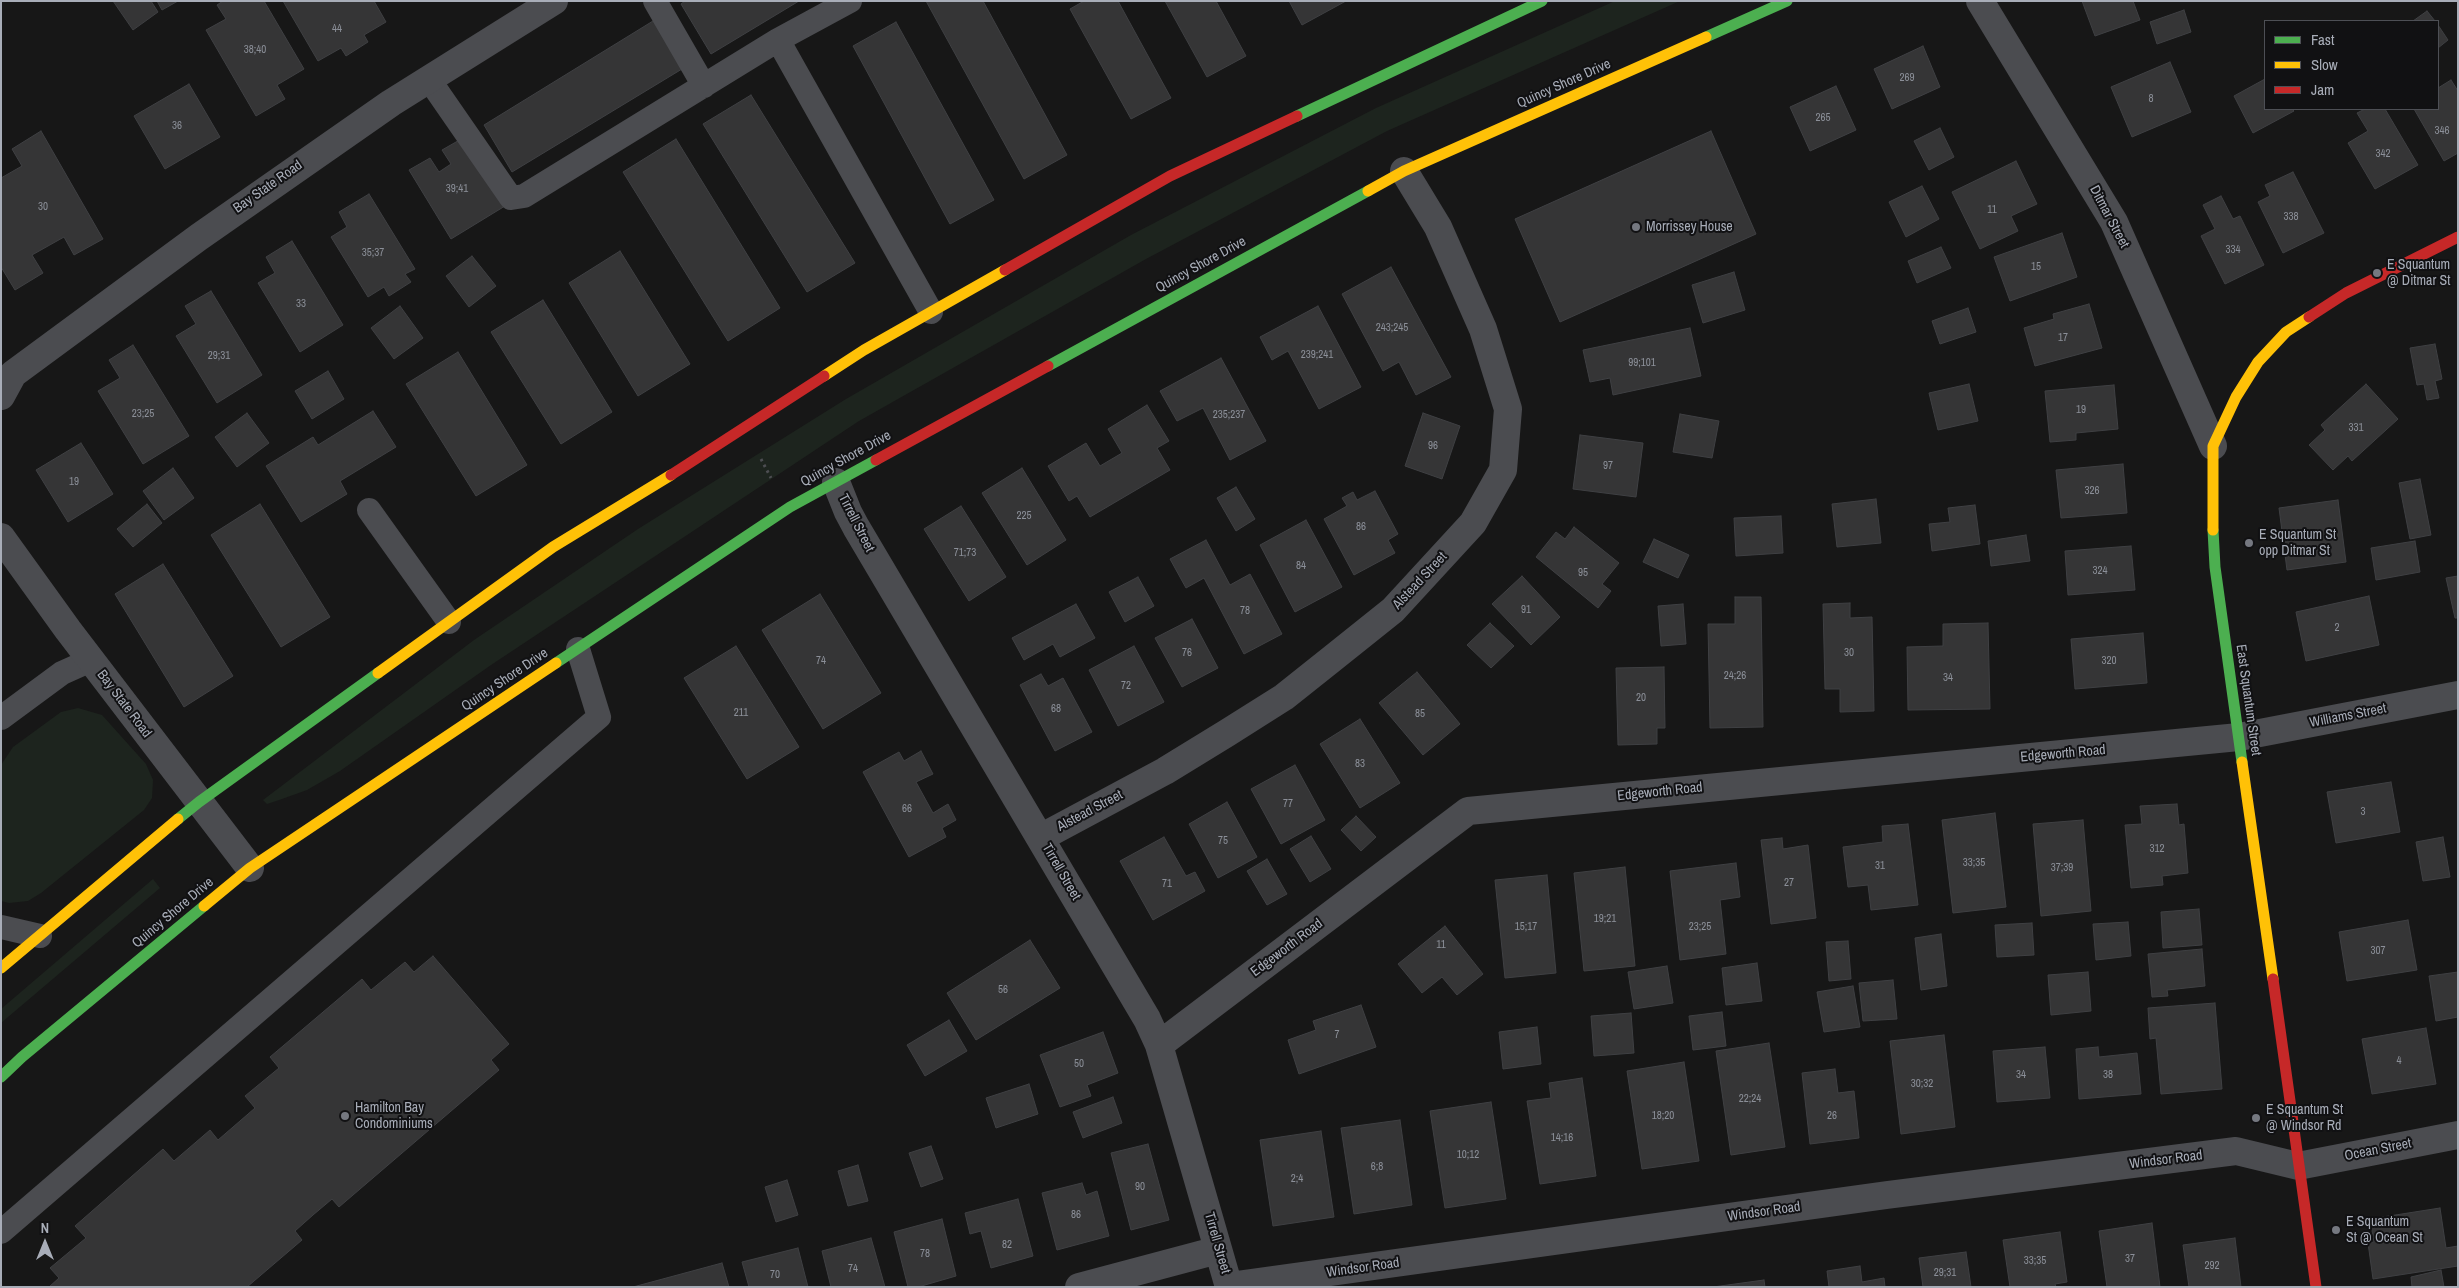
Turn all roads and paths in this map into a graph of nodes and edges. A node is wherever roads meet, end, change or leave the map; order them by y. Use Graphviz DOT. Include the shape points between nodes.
graph roads {
  1 [pos="554,1"];
  2 [pos="655,1"];
  3 [pos="850,1"];
  4 [pos="1542,1"];
  5 [pos="1787,1"];
  6 [pos="1980,1"];
  7 [pos="778,40"];
  8 [pos="428,78"];
  9 [pos="704,86"];
  10 [pos="1404,171"];
  11 [pos="2458,237"];
  12 [pos="931,312"];
  13 [pos="1,396"];
  14 [pos="2213,446"];
  15 [pos="758,454"];
  16 [pos="772,479"];
  17 [pos="836,482"];
  18 [pos="369,510"];
  19 [pos="1,537"];
  20 [pos="449,622"];
  21 [pos="578,649"];
  22 [pos="91,660"];
  23 [pos="2458,695"];
  24 [pos="1,718"];
  25 [pos="2239,737"];
  26 [pos="199,802"];
  27 [pos="1040,838"];
  28 [pos="250,868"];
  29 [pos="1,927"];
  30 [pos="40,936"];
  31 [pos="1,968"];
  32 [pos="1159,1045"];
  33 [pos="1,1078"];
  34 [pos="2458,1135"];
  35 [pos="2298,1166"];
  36 [pos="1,1232"];
  37 [pos="1218,1250"];
  38 [pos="1079,1287"];
  39 [pos="1229,1287"];
  40 [pos="2316,1287"];
  1 -- 8 [label="street, Bay State Road"];
  2 -- 9 [label="lane"];
  3 -- 7 [label="lane"];
  4 -- 12 [label="main road" via="1170,176"];
  5 -- 10 [label="main road, Quincy Shore Drive"];
  6 -- 14 [label="street, Ditmar Street" via="2114,222"];
  7 -- 9 [label="lane"];
  7 -- 12 [label="lane"];
  8 -- 9 [label="lane" via="512,198 524,196"];
  8 -- 13 [label="street, Bay State Road" via="292,170 93,314 13,374"];
  10 -- 17 [label="main road, Quincy Shore Drive"];
  10 -- 27 [label="street, Alstead Street" via="1438,226 1483,329 1508,409 1503,470 1473,523 1393,610 1356,640 1284,697 1227,733 1165,771"];
  11 -- 14 [label="main road, East Squantum Street" via="2346,293 2286,332 2258,362 2240,390"];
  12 -- 20 [label="main road" via="864,350 709,452 553,547"];
  14 -- 25 [label="main road, East Squantum Street" via="2215,567"];
  15 -- 16 [label="path"];
  17 -- 21 [label="main road, Quincy Shore Drive" via="790,507"];
  17 -- 27 [label="street, Tirrell Street" via="848,512"];
  18 -- 20 [label="lane"];
  19 -- 22 [label="street, Bay State Road"];
  20 -- 26 [label="main road"];
  21 -- 28 [label="main road, Quincy Shore Drive"];
  21 -- 36 [label="lane" via="600,717"];
  22 -- 24 [label="lane" via="62,673"];
  22 -- 26 [label="street, Bay State Road"];
  23 -- 25 [label="street, Williams Street"];
  25 -- 32 [label="street, Edgeworth Road" via="1468,811"];
  25 -- 35 [label="main road, East Squantum Street"];
  26 -- 28 [label="street, Bay State Road"];
  26 -- 30 [label="main road"];
  27 -- 32 [label="street, Tirrell Street" via="1147,1019"];
  28 -- 33 [label="main road, Quincy Shore Drive"];
  29 -- 30 [label="lane"];
  30 -- 31 [label="main road"];
  32 -- 37 [label="street, Tirrell Street"];
  34 -- 35 [label="street, Ocean Street"];
  35 -- 39 [label="street, Windsor Road" via="2236,1151 1887,1195"];
  35 -- 40 [label="main road, East Squantum Street"];
  37 -- 38 [label="street"];
  37 -- 39 [label="street, Tirrell Street"];
}
